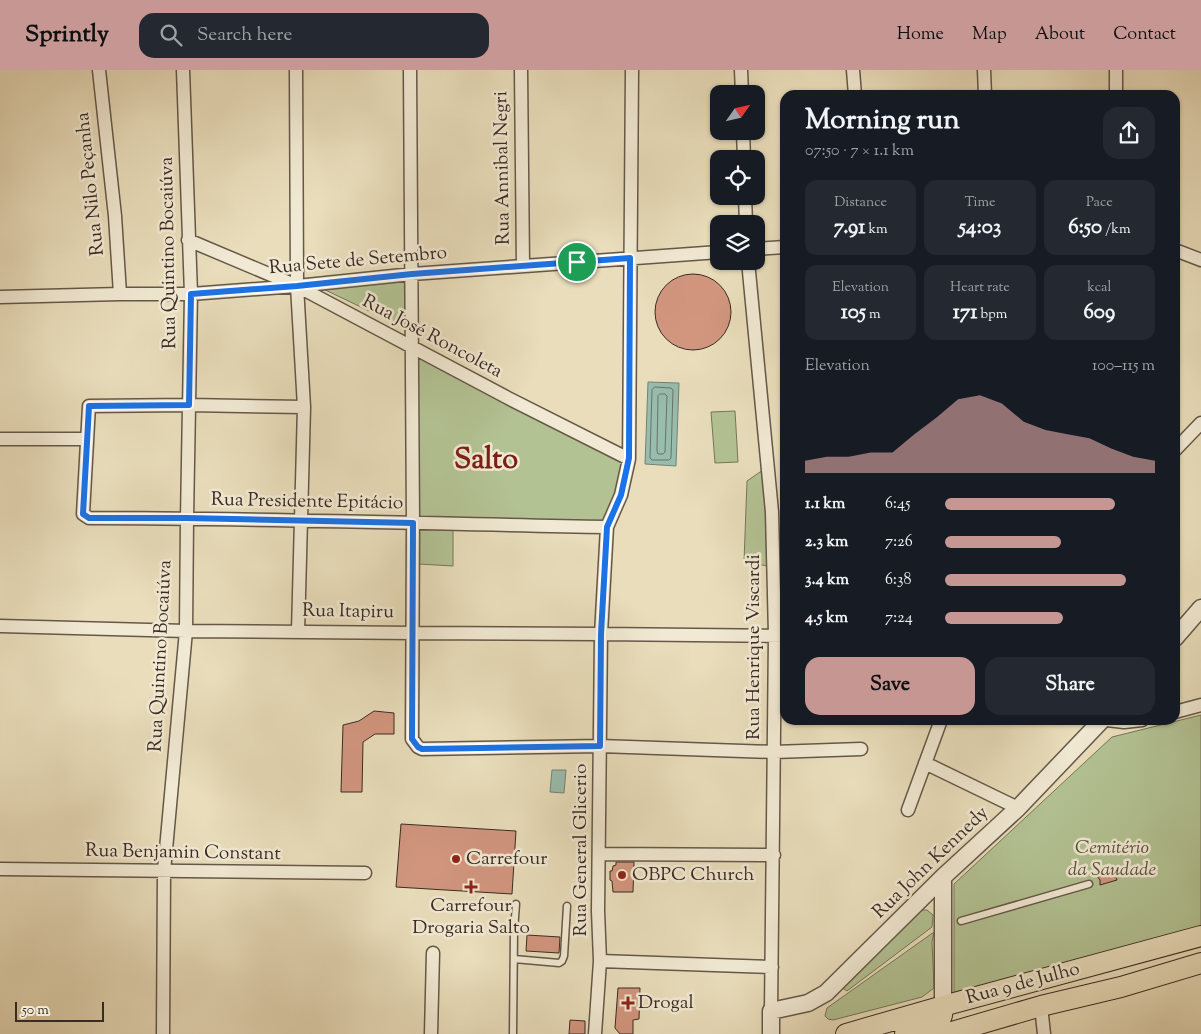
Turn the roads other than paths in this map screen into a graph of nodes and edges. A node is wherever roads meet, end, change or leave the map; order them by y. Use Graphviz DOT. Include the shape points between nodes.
graph roads {
  1 [pos="99,70"];
  2 [pos="183,70"];
  3 [pos="296,70"];
  4 [pos="410,70"];
  5 [pos="521,70"];
  6 [pos="632,70"];
  7 [pos="741,70"];
  8 [pos="853,70"];
  9 [pos="984,70"];
  10 [pos="1116,70"];
  11 [pos="742,85"];
  12 [pos="854,90"];
  13 [pos="984,90"];
  14 [pos="1116,90"];
  15 [pos="188,240"];
  16 [pos="780,247"];
  17 [pos="765,248"];
  18 [pos="1180,252"];
  19 [pos="710,253"];
  20 [pos="630,258"];
  21 [pos="1201,260"];
  22 [pos="523,266"];
  23 [pos="749,270"];
  24 [pos="412,274"];
  25 [pos="297,286"];
  26 [pos="120,294"];
  27 [pos="191,294"];
  28 [pos="0,296"];
  29 [pos="412,347"];
  30 [pos="189,405"];
  31 [pos="304,407"];
  32 [pos="1201,423"];
  33 [pos="0,439"];
  34 [pos="86,439"];
  35 [pos="1180,445"];
  36 [pos="629,458"];
  37 [pos="780,511"];
  38 [pos="772,512"];
  39 [pos="186,518"];
  40 [pos="301,520"];
  41 [pos="413,523"];
  42 [pos="607,527"];
  43 [pos="1201,608"];
  44 [pos="0,626"];
  45 [pos="1180,627"];
  46 [pos="186,631"];
  47 [pos="298,632"];
  48 [pos="413,634"];
  49 [pos="601,634"];
  50 [pos="780,635"];
  51 [pos="1201,705"];
  52 [pos="1180,711"];
  53 [pos="939,725"];
  54 [pos="1097,725"];
  55 [pos="600,746"];
  56 [pos="861,748"];
  57 [pos="774,752"];
  58 [pos="925,763"];
  59 [pos="1018,808"];
  60 [pos="908,810"];
  61 [pos="599,854"];
  62 [pos="774,855"];
  63 [pos="0,869"];
  64 [pos="164,871"];
  65 [pos="365,873"];
  66 [pos="943,877"];
  67 [pos="1089,884"];
  68 [pos="516,904"];
  69 [pos="916,904"];
  70 [pos="567,906"];
  71 [pos="943,918"];
  72 [pos="961,922"];
  73 [pos="1201,936"];
  74 [pos="433,952"];
  75 [pos="514,958"];
  76 [pos="600,962"];
  77 [pos="1201,964"];
  78 [pos="772,967"];
  79 [pos="943,1006"];
  80 [pos="1041,1006"];
  81 [pos="771,1011"];
  82 [pos="163,1034"];
  83 [pos="431,1034"];
  84 [pos="513,1034"];
  85 [pos="596,1034"];
  86 [pos="771,1034"];
  87 [pos="846,1034"];
  88 [pos="905,1034"];
  89 [pos="944,1034"];
  90 [pos="1044,1034"];
  1 -- 26 [label="street, Rua Nilo Peçanha"];
  2 -- 15 [label="street, Rua Quintino Bocaiúva"];
  3 -- 25 [label="street"];
  4 -- 24 [label="street"];
  5 -- 22 [label="street, Rua Annibal Negri"];
  6 -- 20 [label="street, Rua General Glicerio"];
  7 -- 11 [label="street"];
  8 -- 12 [label="street"];
  9 -- 13 [label="street"];
  10 -- 14 [label="street"];
  15 -- 25 [label="street, Rua José Roncoleta"];
  15 -- 27 [label="street, Rua Quintino Bocaiúva"];
  16 -- 17 [label="street"];
  18 -- 21 [label="street"];
  19 -- 20 [label="street, Rua Sete de Setembro"];
  20 -- 22 [label="street, Rua Sete de Setembro"];
  20 -- 36 [label="street, Rua General Glicerio"];
  22 -- 24 [label="street, Rua Sete de Setembro"];
  23 -- 38 [label="street, Rua Henrique Viscardi"];
  24 -- 25 [label="street, Rua Sete de Setembro"];
  24 -- 29 [label="street"];
  25 -- 27 [label="street, Rua Sete de Setembro"];
  25 -- 29 [label="street, Rua José Roncoleta"];
  25 -- 31 [label="street"];
  26 -- 27 [label="street, Rua Sete de Setembro"];
  26 -- 28 [label="street, Rua Sete de Setembro"];
  27 -- 30 [label="street, Rua Quintino Bocaiúva"];
  29 -- 36 [label="street, Rua José Roncoleta"];
  29 -- 41 [label="street"];
  30 -- 31 [label="street"];
  30 -- 34 [label="street" via="89,406"];
  30 -- 39 [label="street, Rua Quintino Bocaiúva"];
  31 -- 40 [label="street"];
  32 -- 35 [label="street"];
  33 -- 34 [label="street"];
  34 -- 39 [label="street, Rua Presidente Epitácio" via="83,514 89,518"];
  36 -- 42 [label="street, Rua General Glicerio" via="621,495"];
  37 -- 38 [label="street"];
  38 -- 50 [label="street, Rua Henrique Viscardi"];
  39 -- 40 [label="street, Rua Presidente Epitácio"];
  39 -- 46 [label="street, Rua Quintino Bocaiúva"];
  40 -- 41 [label="street, Rua Presidente Epitácio"];
  40 -- 47 [label="street"];
  41 -- 42 [label="street, Rua Presidente Epitácio"];
  41 -- 48 [label="street"];
  42 -- 49 [label="street, Rua General Glicerio"];
  43 -- 45 [label="street"];
  44 -- 46 [label="street, Rua Itapiru"];
  46 -- 47 [label="street, Rua Itapiru"];
  46 -- 64 [label="street, Rua Quintino Bocaiúva"];
  47 -- 48 [label="street, Rua Itapiru"];
  48 -- 49 [label="street, Rua Itapiru"];
  48 -- 55 [label="street" via="412,739 418,747"];
  49 -- 50 [label="street, Rua Itapiru"];
  49 -- 55 [label="street, Rua General Glicerio"];
  50 -- 57 [label="street, Rua Henrique Viscardi"];
  51 -- 52 [label="street"];
  53 -- 58 [label="street"];
  54 -- 59 [label="street, Rua John Kennedy"];
  55 -- 57 [label="street"];
  55 -- 61 [label="street, Rua General Glicerio"];
  56 -- 57 [label="street"];
  57 -- 62 [label="street, Rua Henrique Viscardi"];
  58 -- 59 [label="street"];
  58 -- 60 [label="street"];
  59 -- 66 [label="street, Rua John Kennedy"];
  61 -- 62 [label="street"];
  61 -- 76 [label="street, Rua General Glicerio"];
  62 -- 78 [label="street, Rua Henrique Viscardi"];
  63 -- 64 [label="street, Rua Benjamin Constant"];
  64 -- 65 [label="street, Rua Benjamin Constant"];
  64 -- 82 [label="street, Rua Quintino Bocaiúva"];
  66 -- 69 [label="street, Rua John Kennedy"];
  66 -- 71 [label="street"];
  67 -- 72 [label="lane"];
  68 -- 75 [label="lane"];
  69 -- 71 [label="street" via="935,906"];
  69 -- 81 [label="street, Rua John Kennedy" via="826,993 808,1003"];
  70 -- 75 [label="lane" via="562,961"];
  71 -- 79 [label="street"];
  73 -- 79 [label="main road, Rua 9 de Julho"];
  74 -- 83 [label="street"];
  75 -- 84 [label="lane"];
  76 -- 78 [label="street"];
  76 -- 85 [label="street, Rua General Glicerio"];
  77 -- 80 [label="main road, Rua 9 de Julho"];
  78 -- 81 [label="street, Rua Henrique Viscardi"];
  79 -- 87 [label="main road, Rua 9 de Julho"];
  79 -- 88 [label="main road" via="942,1017 936,1024"];
  80 -- 89 [label="main road, Rua 9 de Julho"];
  80 -- 90 [label="street"];
  81 -- 86 [label="street, Rua Henrique Viscardi"];
}
